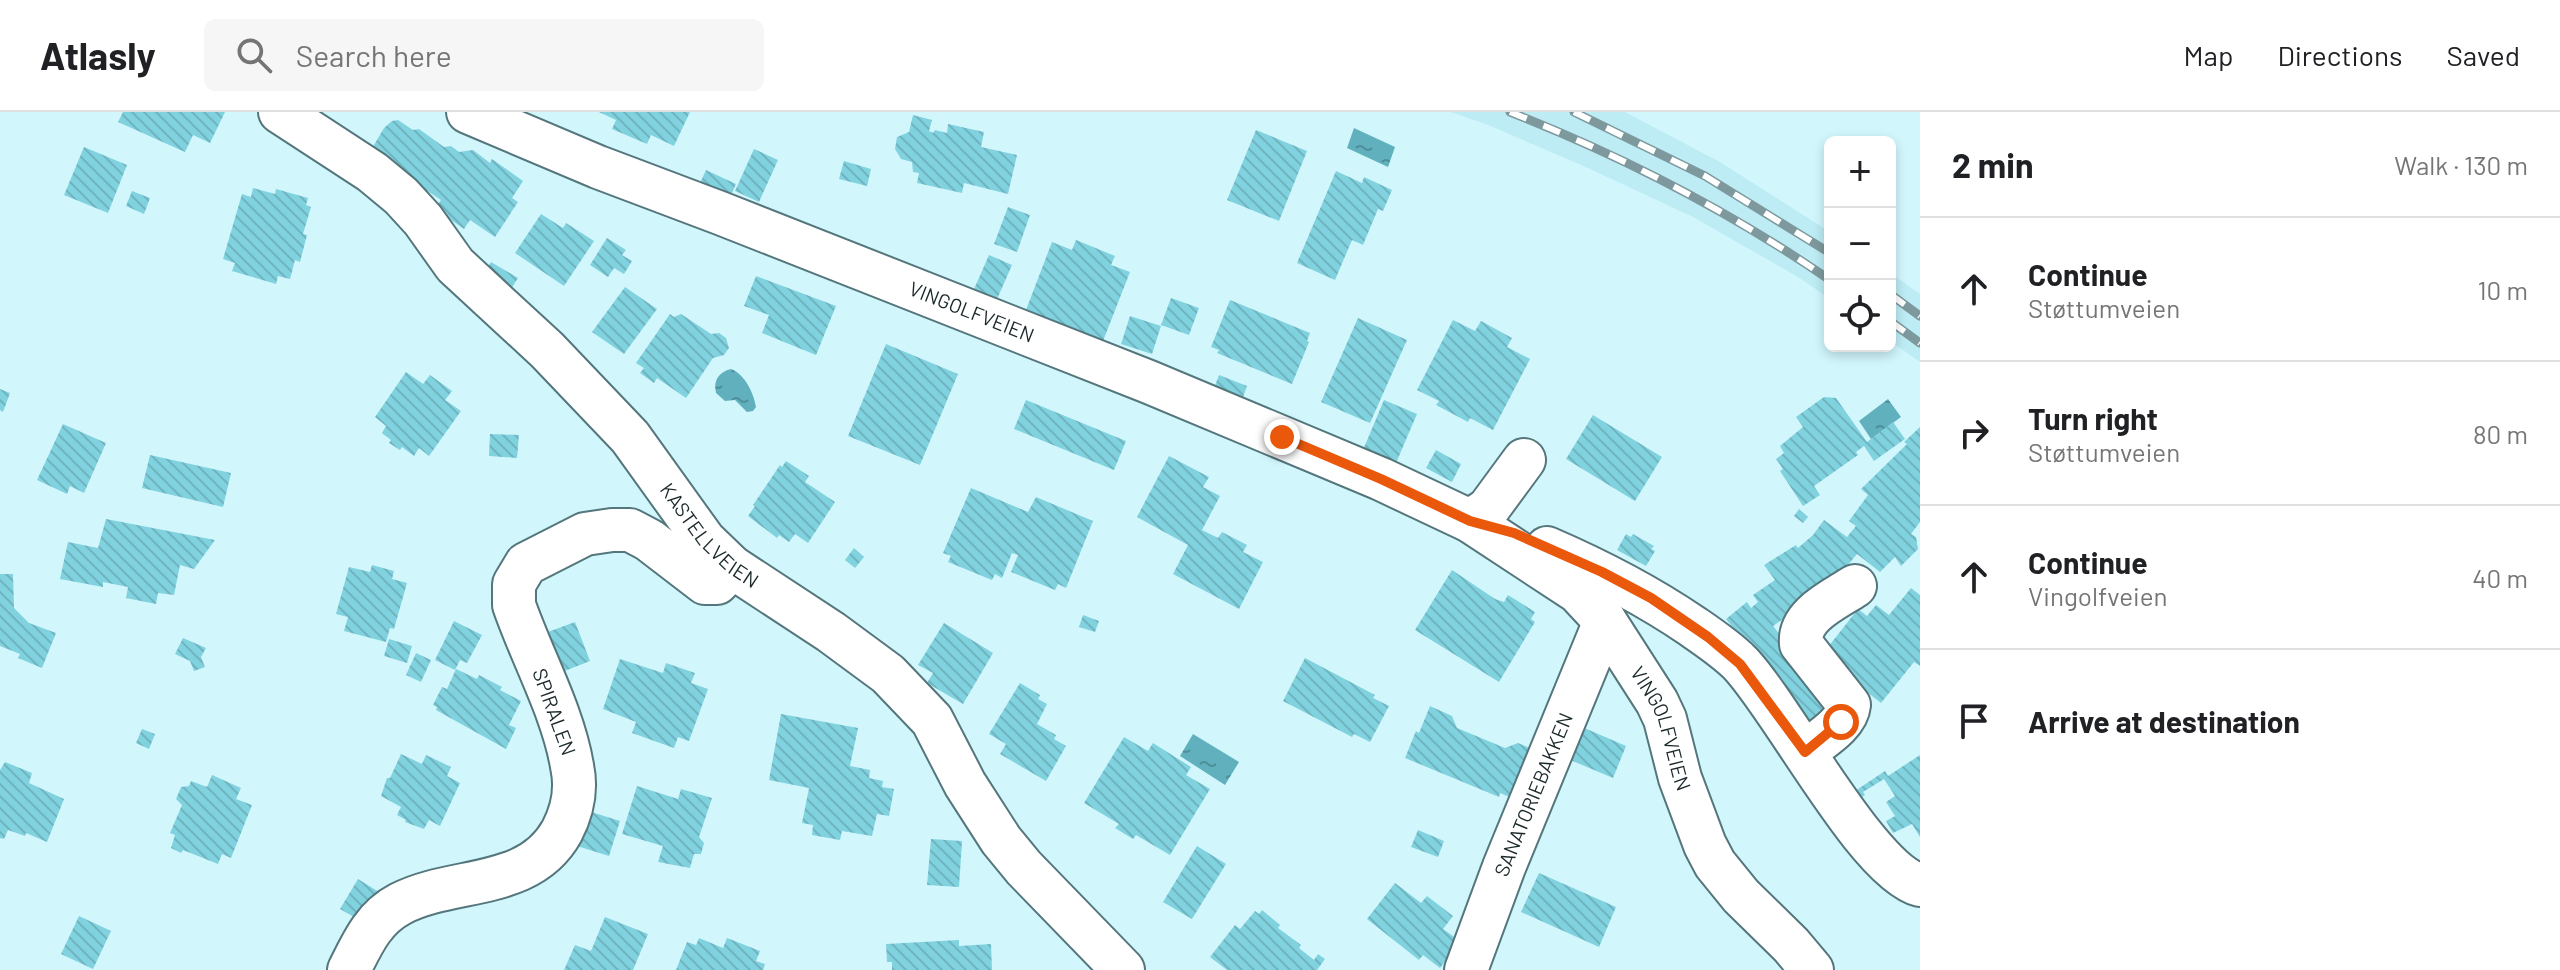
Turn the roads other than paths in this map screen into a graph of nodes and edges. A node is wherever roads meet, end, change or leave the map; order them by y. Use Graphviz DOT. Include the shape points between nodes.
graph roads {
  1 [pos="280,112"];
  2 [pos="468,112"];
  3 [pos="1524,460"];
  4 [pos="1470,521"];
  5 [pos="732,567"];
  6 [pos="1855,586"];
  7 [pos="1605,621"];
  8 [pos="1805,752"];
  9 [pos="1920,885"];
  10 [pos="349,970"];
  11 [pos="1123,970"];
  12 [pos="1466,970"];
  13 [pos="1812,970"];
  1 -- 5 [label="street, KASTELLVEIEN" via="401,196 455,265 630,437 704,540"];
  2 -- 4 [label="street, VINGOLFVEIEN" via="1149,382"];
  3 -- 4 [label="street" via="1488,509"];
  4 -- 7 [label="street, VINGOLFVEIEN" via="1578,592"];
  4 -- 8 [label="street" via="1514,533 1602,572 1708,637 1740,664"];
  5 -- 10 [label="street, SPIRALEN" via="717,583 705,583 630,530 585,534 526,564 514,584 514,605 572,764 574,795 564,827 551,849 534,863 398,905 371,927"];
  5 -- 11 [label="street, KASTELLVEIEN" via="888,674 932,720 1001,840"];
  6 -- 8 [label="street" via="1816,612 1800,634 1801,644 1849,705 1841,722"];
  7 -- 12 [label="street, SANATORIEBAKKEN"];
  7 -- 13 [label="street, VINGOLFVEIEN" via="1665,719 1680,778 1715,864"];
  8 -- 9 [label="street" via="1866,838 1900,874"];
}
